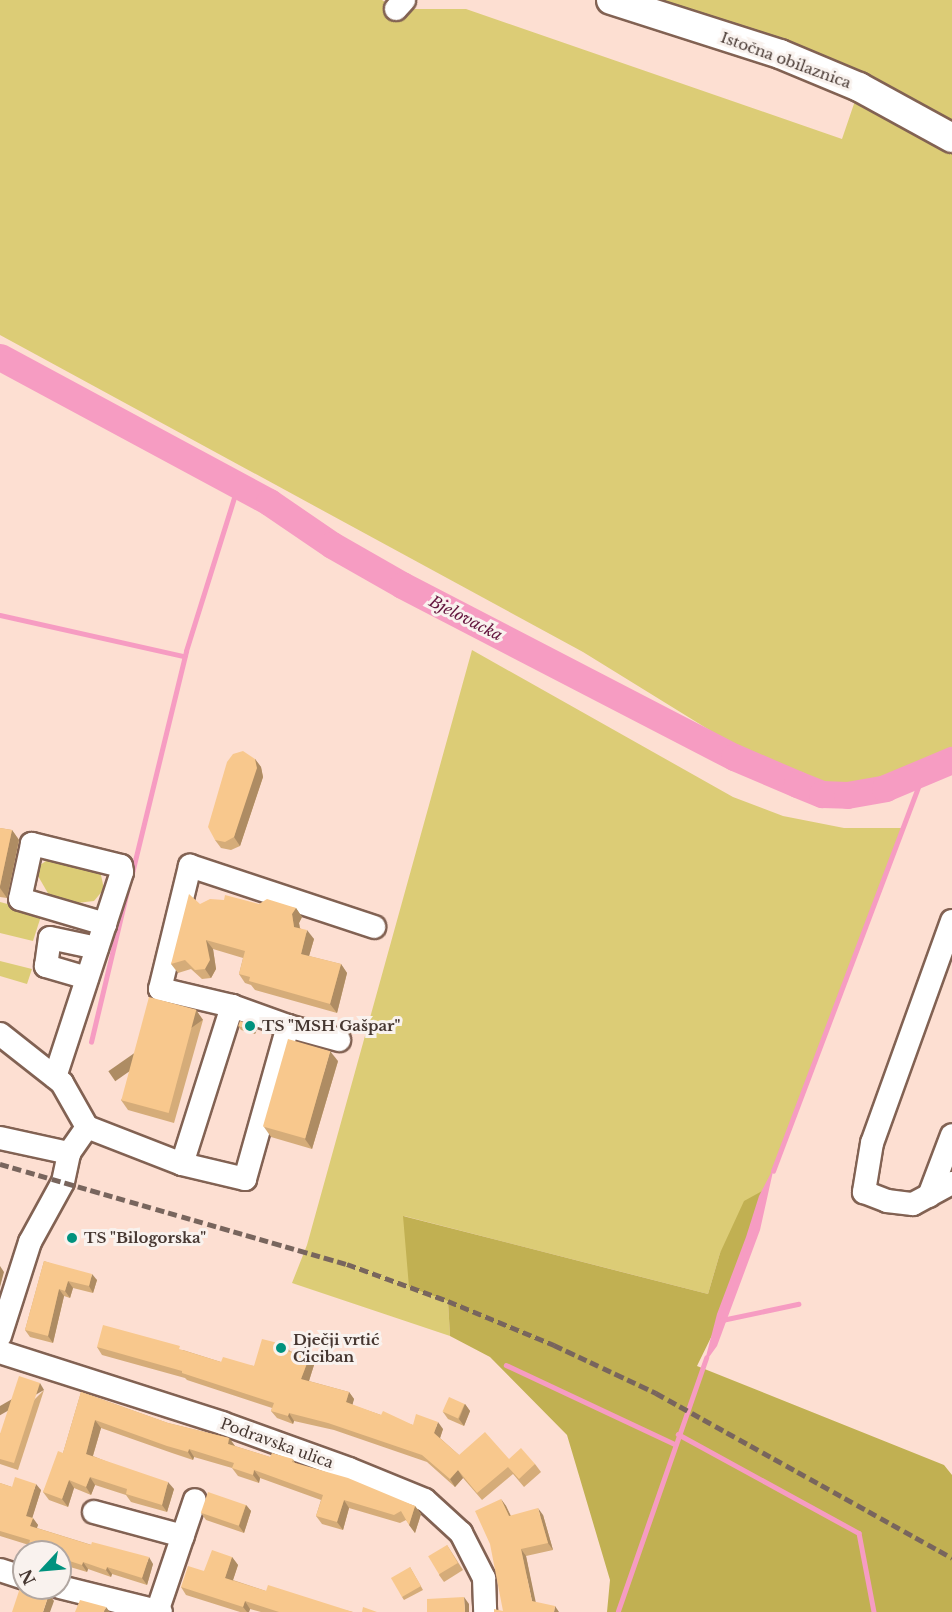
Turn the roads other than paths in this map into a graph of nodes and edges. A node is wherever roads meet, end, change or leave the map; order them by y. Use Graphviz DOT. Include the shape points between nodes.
graph roads {
  1 [pos="396,0"];
  2 [pos="404,0"];
  3 [pos="611,0"];
  4 [pos="952,138"];
  5 [pos="952,921"];
  6 [pos="105,924"];
  7 [pos="374,927"];
  8 [pos="97,948"];
  9 [pos="87,978"];
  10 [pos="232,1006"];
  11 [pos="288,1026"];
  12 [pos="0,1034"];
  13 [pos="339,1040"];
  14 [pos="55,1077"];
  15 [pos="87,1127"];
  16 [pos="952,1135"];
  17 [pos="0,1138"];
  18 [pos="69,1154"];
  19 [pos="182,1164"];
  20 [pos="952,1183"];
  21 [pos="929,1196"];
  22 [pos="0,1336"];
  23 [pos="0,1352"];
  24 [pos="195,1500"];
  25 [pos="94,1512"];
  26 [pos="183,1536"];
  27 [pos="72,1590"];
  28 [pos="159,1612"];
  29 [pos="485,1612"];
  1 -- 2 [label="street" via="396,9"];
  3 -- 4 [label="main road, Istočna obilaznica" via="780,54 859,87"];
  5 -- 21 [label="street" via="872,1143 864,1192 887,1201 913,1203"];
  6 -- 6 [label="street" via="121,866 32,844 20,899"];
  6 -- 8 [label="street"];
  7 -- 10 [label="street" via="190,866 160,989"];
  8 -- 9 [label="street"];
  8 -- 9 [label="street" via="50,938 46,966"];
  9 -- 14 [label="street"];
  10 -- 11 [label="street"];
  10 -- 19 [label="street"];
  11 -- 13 [label="street"];
  11 -- 19 [label="street" via="245,1179"];
  12 -- 14 [label="street"];
  14 -- 15 [label="street"];
  15 -- 18 [label="street"];
  15 -- 19 [label="street"];
  16 -- 21 [label="street"];
  17 -- 18 [label="street"];
  18 -- 22 [label="street" via="63,1182 30,1242"];
  20 -- 21 [label="street"];
  23 -- 29 [label="street, Podravska ulica" via="222,1423 425,1500 461,1533 484,1578"];
  24 -- 26 [label="street"];
  25 -- 26 [label="street"];
  26 -- 28 [label="street"];
  27 -- 28 [label="street"];
}
